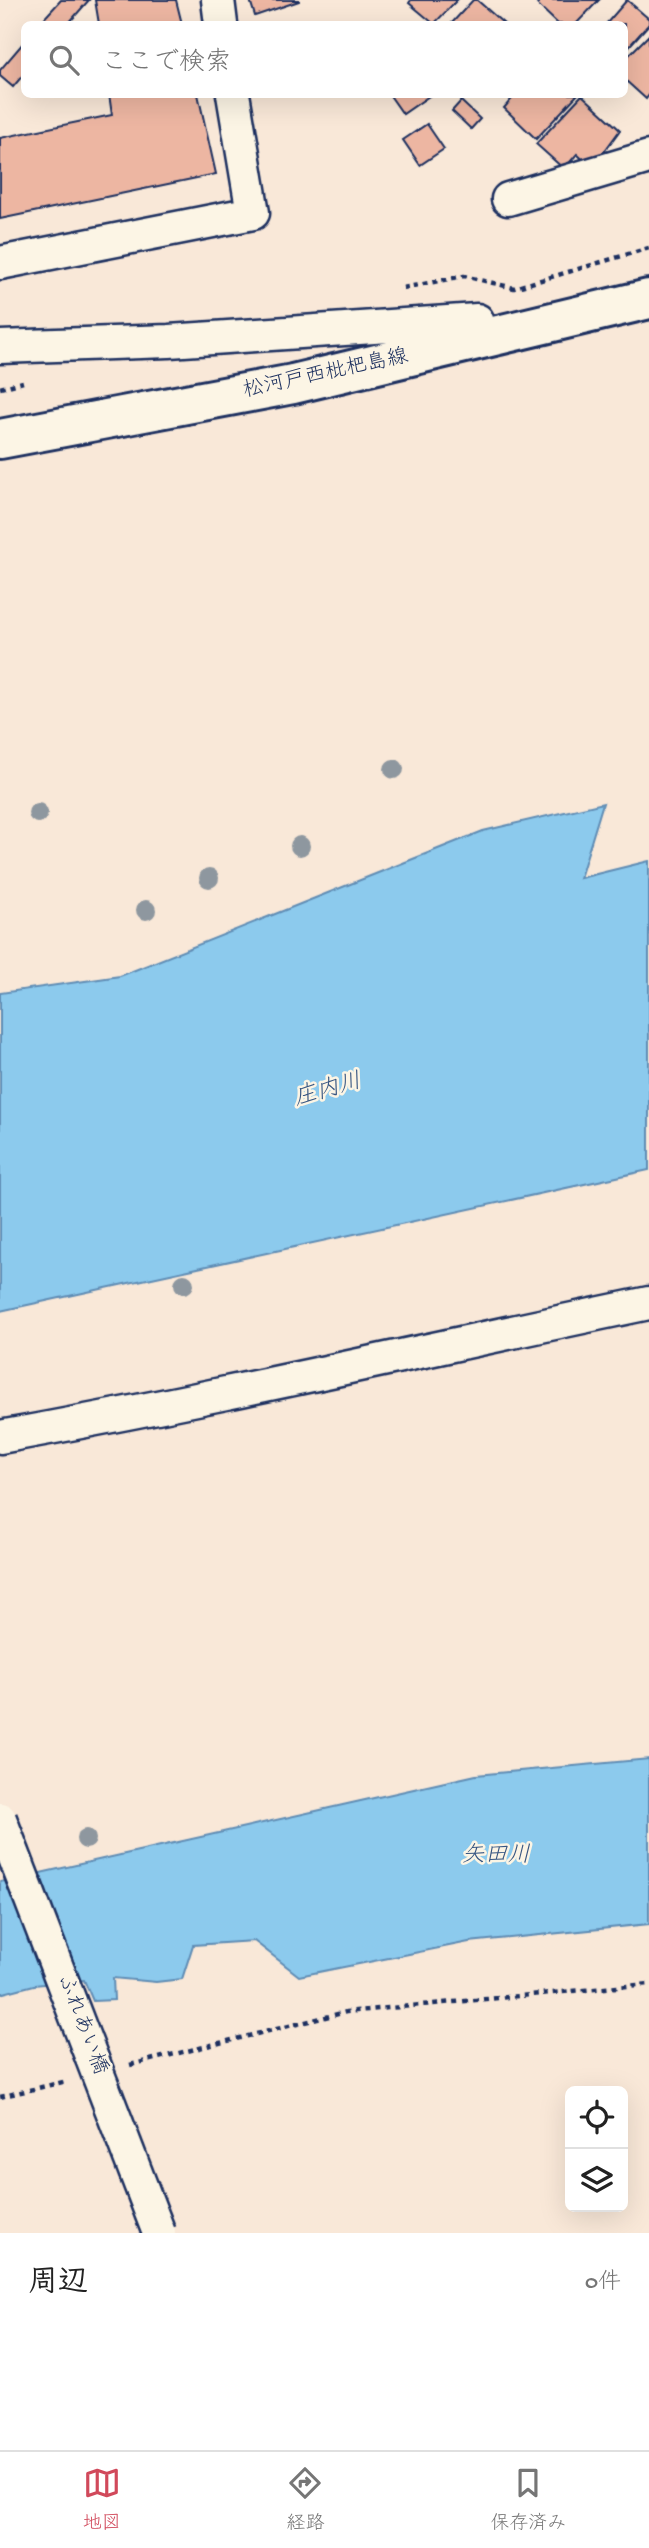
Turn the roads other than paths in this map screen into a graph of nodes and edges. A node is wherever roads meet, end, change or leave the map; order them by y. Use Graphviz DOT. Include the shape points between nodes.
graph roads {
  1 [pos="218,0"];
  2 [pos="221,21"];
  3 [pos="234,98"];
  4 [pos="649,158"];
  5 [pos="508,199"];
  6 [pos="0,263"];
  7 [pos="649,299"];
  8 [pos="483,341"];
  9 [pos="0,347"];
  10 [pos="0,439"];
  11 [pos="649,1303"];
  12 [pos="0,1437"];
  13 [pos="0,1819"];
  14 [pos="159,2233"];
  1 -- 2 [label="street"];
  3 -- 6 [label="street" via="253,213"];
  4 -- 5 [label="street"];
  7 -- 8 [label="main road, 松河戸西枇杷島線"];
  8 -- 9 [label="street" via="477,320 169,341"];
  8 -- 10 [label="main road, 松河戸西枇杷島線" via="293,384"];
  11 -- 12 [label="street" via="159,1409"];
  13 -- 14 [label="street, ふれあい橋, bridge"];
}
